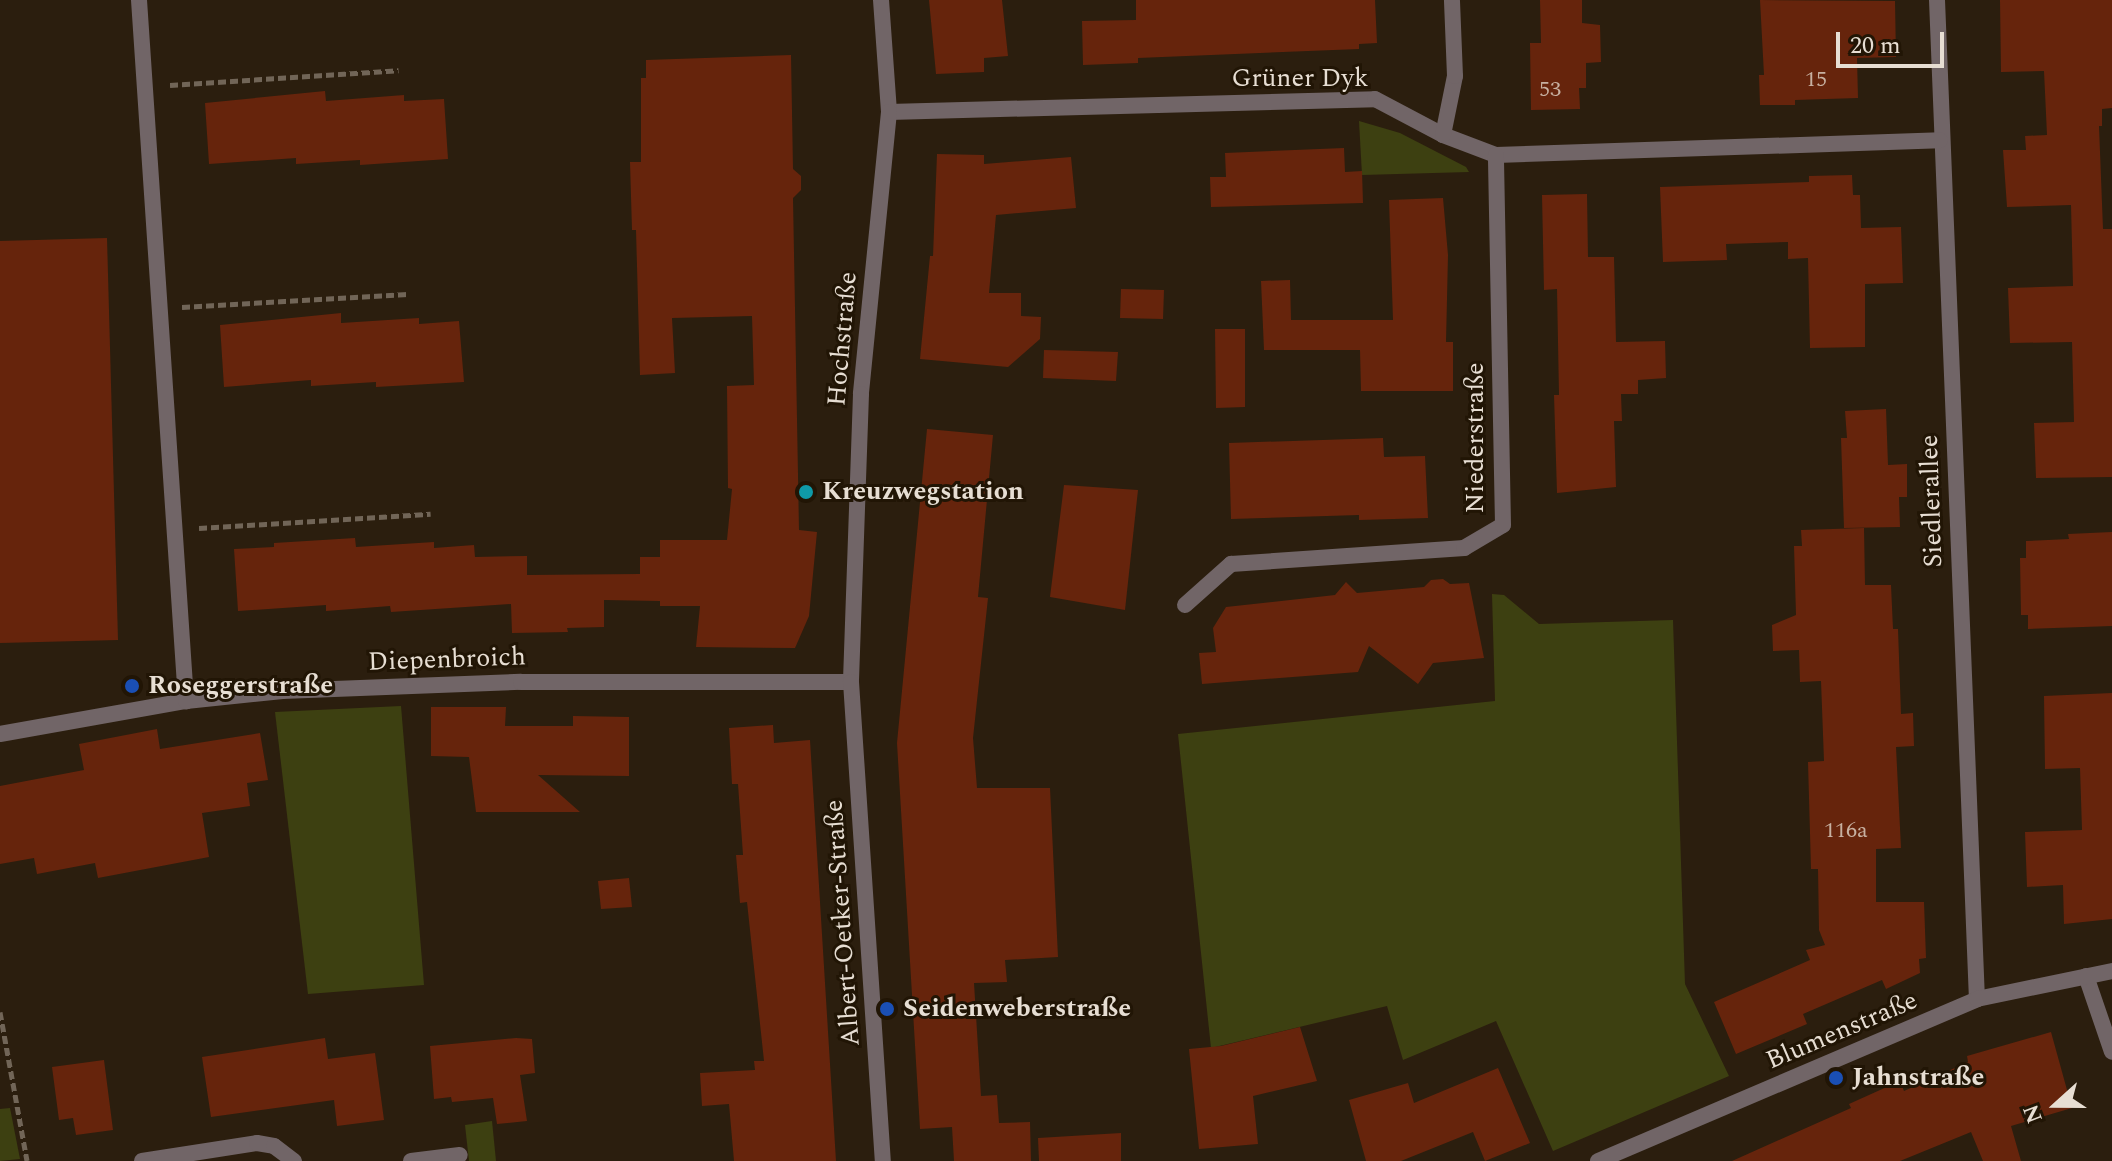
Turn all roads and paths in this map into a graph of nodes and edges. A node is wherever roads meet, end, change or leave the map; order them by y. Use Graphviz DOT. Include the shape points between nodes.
graph roads {
  1 [pos="139,0"];
  2 [pos="881,0"];
  3 [pos="1452,0"];
  4 [pos="1937,0"];
  5 [pos="399,70"];
  6 [pos="145,86"];
  7 [pos="889,112"];
  8 [pos="1443,135"];
  9 [pos="1940,140"];
  10 [pos="1496,155"];
  11 [pos="408,294"];
  12 [pos="162,309"];
  13 [pos="431,514"];
  14 [pos="174,529"];
  15 [pos="1185,605"];
  16 [pos="851,682"];
  17 [pos="186,701"];
  18 [pos="0,734"];
  19 [pos="2112,971"];
  20 [pos="2086,976"];
  21 [pos="1977,999"];
  22 [pos="0,1012"];
  23 [pos="2112,1052"];
  24 [pos="460,1155"];
  25 [pos="27,1161"];
  26 [pos="142,1161"];
  27 [pos="294,1161"];
  28 [pos="411,1161"];
  29 [pos="883,1161"];
  30 [pos="1598,1161"];
  1 -- 6 [label="street"];
  2 -- 7 [label="street, Hochstraße"];
  3 -- 8 [label="street" via="1455,76"];
  4 -- 9 [label="street, Siedlerallee"];
  5 -- 6 [label="path"];
  6 -- 12 [label="street"];
  7 -- 8 [label="street, Grüner Dyk" via="1375,99"];
  7 -- 16 [label="street, Hochstraße" via="861,394"];
  8 -- 10 [label="street, Grüner Dyk"];
  9 -- 10 [label="street, Grüner Dyk"];
  9 -- 21 [label="street, Siedlerallee"];
  10 -- 15 [label="street, Niederstraße" via="1503,525 1464,548 1231,564"];
  11 -- 12 [label="path"];
  12 -- 14 [label="street"];
  13 -- 14 [label="path"];
  14 -- 17 [label="street"];
  16 -- 17 [label="street, Diepenbroich" via="387,685"];
  16 -- 29 [label="street, Albert-Oetker-Straße"];
  17 -- 18 [label="street, Diepenbroich"];
  19 -- 20 [label="street, Blumenstraße"];
  20 -- 21 [label="street, Blumenstraße"];
  20 -- 23 [label="street"];
  21 -- 30 [label="street, Blumenstraße"];
  22 -- 25 [label="path"];
  24 -- 28 [label="street"];
  26 -- 27 [label="street" via="257,1143 274,1146"];
}
